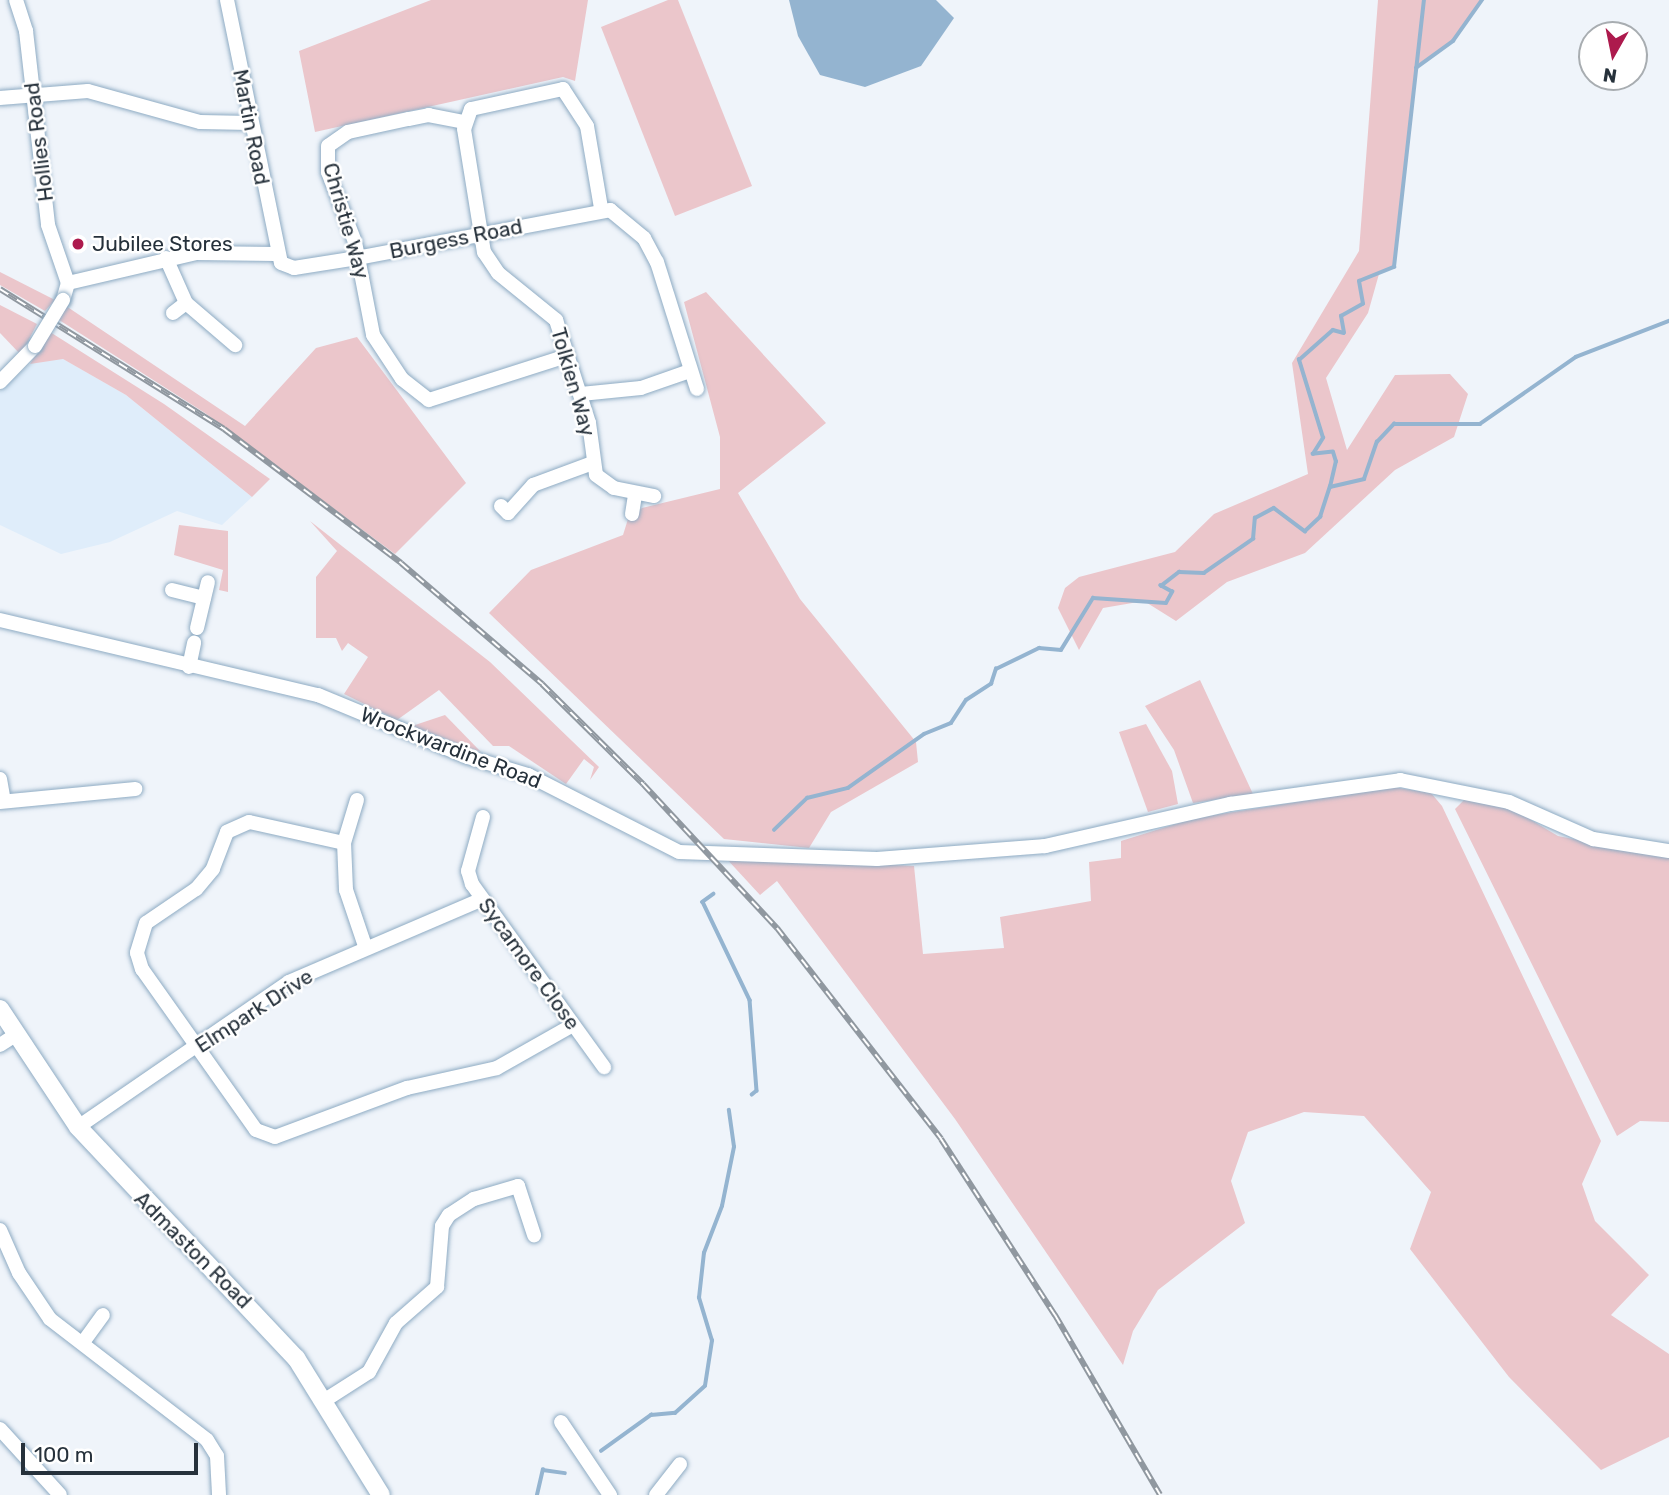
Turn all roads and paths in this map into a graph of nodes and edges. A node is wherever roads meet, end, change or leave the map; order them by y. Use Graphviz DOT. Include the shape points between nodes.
graph roads {
  1 [pos="16,0"];
  2 [pos="227,0"];
  3 [pos="32,94"];
  4 [pos="0,98"];
  5 [pos="464,122"];
  6 [pos="250,123"];
  7 [pos="601,208"];
  8 [pos="479,234"];
  9 [pos="275,254"];
  10 [pos="166,258"];
  11 [pos="357,258"];
  12 [pos="68,283"];
  13 [pos="186,303"];
  14 [pos="173,313"];
  15 [pos="234,345"];
  16 [pos="564,357"];
  17 [pos="687,372"];
  18 [pos="0,382"];
  19 [pos="697,388"];
  20 [pos="581,394"];
  21 [pos="590,464"];
  22 [pos="635,494"];
  23 [pos="654,496"];
  24 [pos="501,506"];
  25 [pos="632,514"];
  26 [pos="208,582"];
  27 [pos="172,590"];
  28 [pos="204,598"];
  29 [pos="0,620"];
  30 [pos="197,628"];
  31 [pos="194,643"];
  32 [pos="189,667"];
  33 [pos="0,779"];
  34 [pos="135,789"];
  35 [pos="357,800"];
  36 [pos="2,801"];
  37 [pos="483,817"];
  38 [pos="344,843"];
  39 [pos="1669,851"];
  40 [pos="480,900"];
  41 [pos="365,946"];
  42 [pos="0,1009"];
  43 [pos="573,1025"];
  44 [pos="17,1034"];
  45 [pos="0,1045"];
  46 [pos="198,1048"];
  47 [pos="604,1067"];
  48 [pos="78,1127"];
  49 [pos="0,1230"];
  50 [pos="534,1235"];
  51 [pos="103,1315"];
  52 [pos="83,1341"];
  53 [pos="322,1402"];
  54 [pos="561,1422"];
  55 [pos="0,1429"];
  56 [pos="680,1464"];
  57 [pos="224,1494"];
  58 [pos="60,1495"];
  59 [pos="381,1495"];
  60 [pos="610,1495"];
  61 [pos="656,1495"];
  1 -- 3 [label="street, Hollies Road"];
  2 -- 6 [label="street, Martin Road"];
  3 -- 4 [label="street"];
  3 -- 6 [label="street" via="88,91 233,126"];
  3 -- 12 [label="street, Hollies Road" via="48,225"];
  5 -- 7 [label="street" via="482,103 563,89 587,126"];
  5 -- 8 [label="street, Tolkien Way"];
  5 -- 11 [label="street, Christie Way" via="419,117 348,132 328,146 328,172"];
  6 -- 9 [label="street, Martin Road"];
  7 -- 8 [label="street, Burgess Road"];
  7 -- 17 [label="street" via="624,218 657,262"];
  8 -- 11 [label="street, Burgess Road"];
  8 -- 16 [label="street, Tolkien Way" via="498,273 556,320"];
  9 -- 10 [label="street"];
  9 -- 11 [label="street, Burgess Road" via="286,268"];
  10 -- 12 [label="street"];
  10 -- 13 [label="street"];
  11 -- 16 [label="street, Christie Way" via="373,335 422,398"];
  12 -- 18 [label="street, bridge" via="35,346"];
  13 -- 14 [label="street"];
  13 -- 15 [label="street"];
  16 -- 20 [label="street, Tolkien Way"];
  17 -- 19 [label="street"];
  17 -- 20 [label="street" via="641,388"];
  20 -- 21 [label="street, Tolkien Way"];
  21 -- 22 [label="street, Tolkien Way" via="614,488"];
  21 -- 24 [label="street" via="533,485 508,513"];
  22 -- 23 [label="street, Tolkien Way"];
  22 -- 25 [label="street"];
  26 -- 28 [label="street"];
  27 -- 28 [label="street"];
  28 -- 30 [label="street"];
  29 -- 32 [label="street, Wrockwardine Road"];
  31 -- 32 [label="street"];
  32 -- 39 [label="street, Wrockwardine Road" via="318,695 468,757 528,775 679,852 877,859 1045,846 1230,804 1400,780 1509,802 1593,839"];
  33 -- 36 [label="street"];
  34 -- 36 [label="street"];
  35 -- 38 [label="street"];
  37 -- 40 [label="street, Sycamore Close" via="468,871"];
  38 -- 41 [label="street" via="346,890"];
  38 -- 46 [label="street" via="249,822 237,825 227,832 205,880 146,923 138,936 142,969"];
  40 -- 41 [label="street, Elmpark Drive"];
  40 -- 43 [label="street, Sycamore Close"];
  41 -- 46 [label="street, Elmpark Drive" via="289,982"];
  42 -- 44 [label="street, Admaston Road"];
  43 -- 46 [label="street" via="497,1068 407,1088 286,1137 256,1130"];
  43 -- 47 [label="street, Sycamore Close"];
  44 -- 45 [label="street"];
  44 -- 48 [label="street, Admaston Road"];
  46 -- 48 [label="street, Elmpark Drive"];
  48 -- 53 [label="street, Admaston Road" via="296,1358"];
  49 -- 52 [label="street" via="32,1296 50,1320"];
  50 -- 53 [label="street" via="518,1186 474,1199 449,1215 442,1226 437,1287 396,1323 369,1372"];
  51 -- 52 [label="street"];
  52 -- 57 [label="street" via="117,1377 207,1440"];
  53 -- 59 [label="street, Admaston Road"];
  54 -- 60 [label="street"];
  55 -- 58 [label="street"];
  56 -- 61 [label="street"];
}
